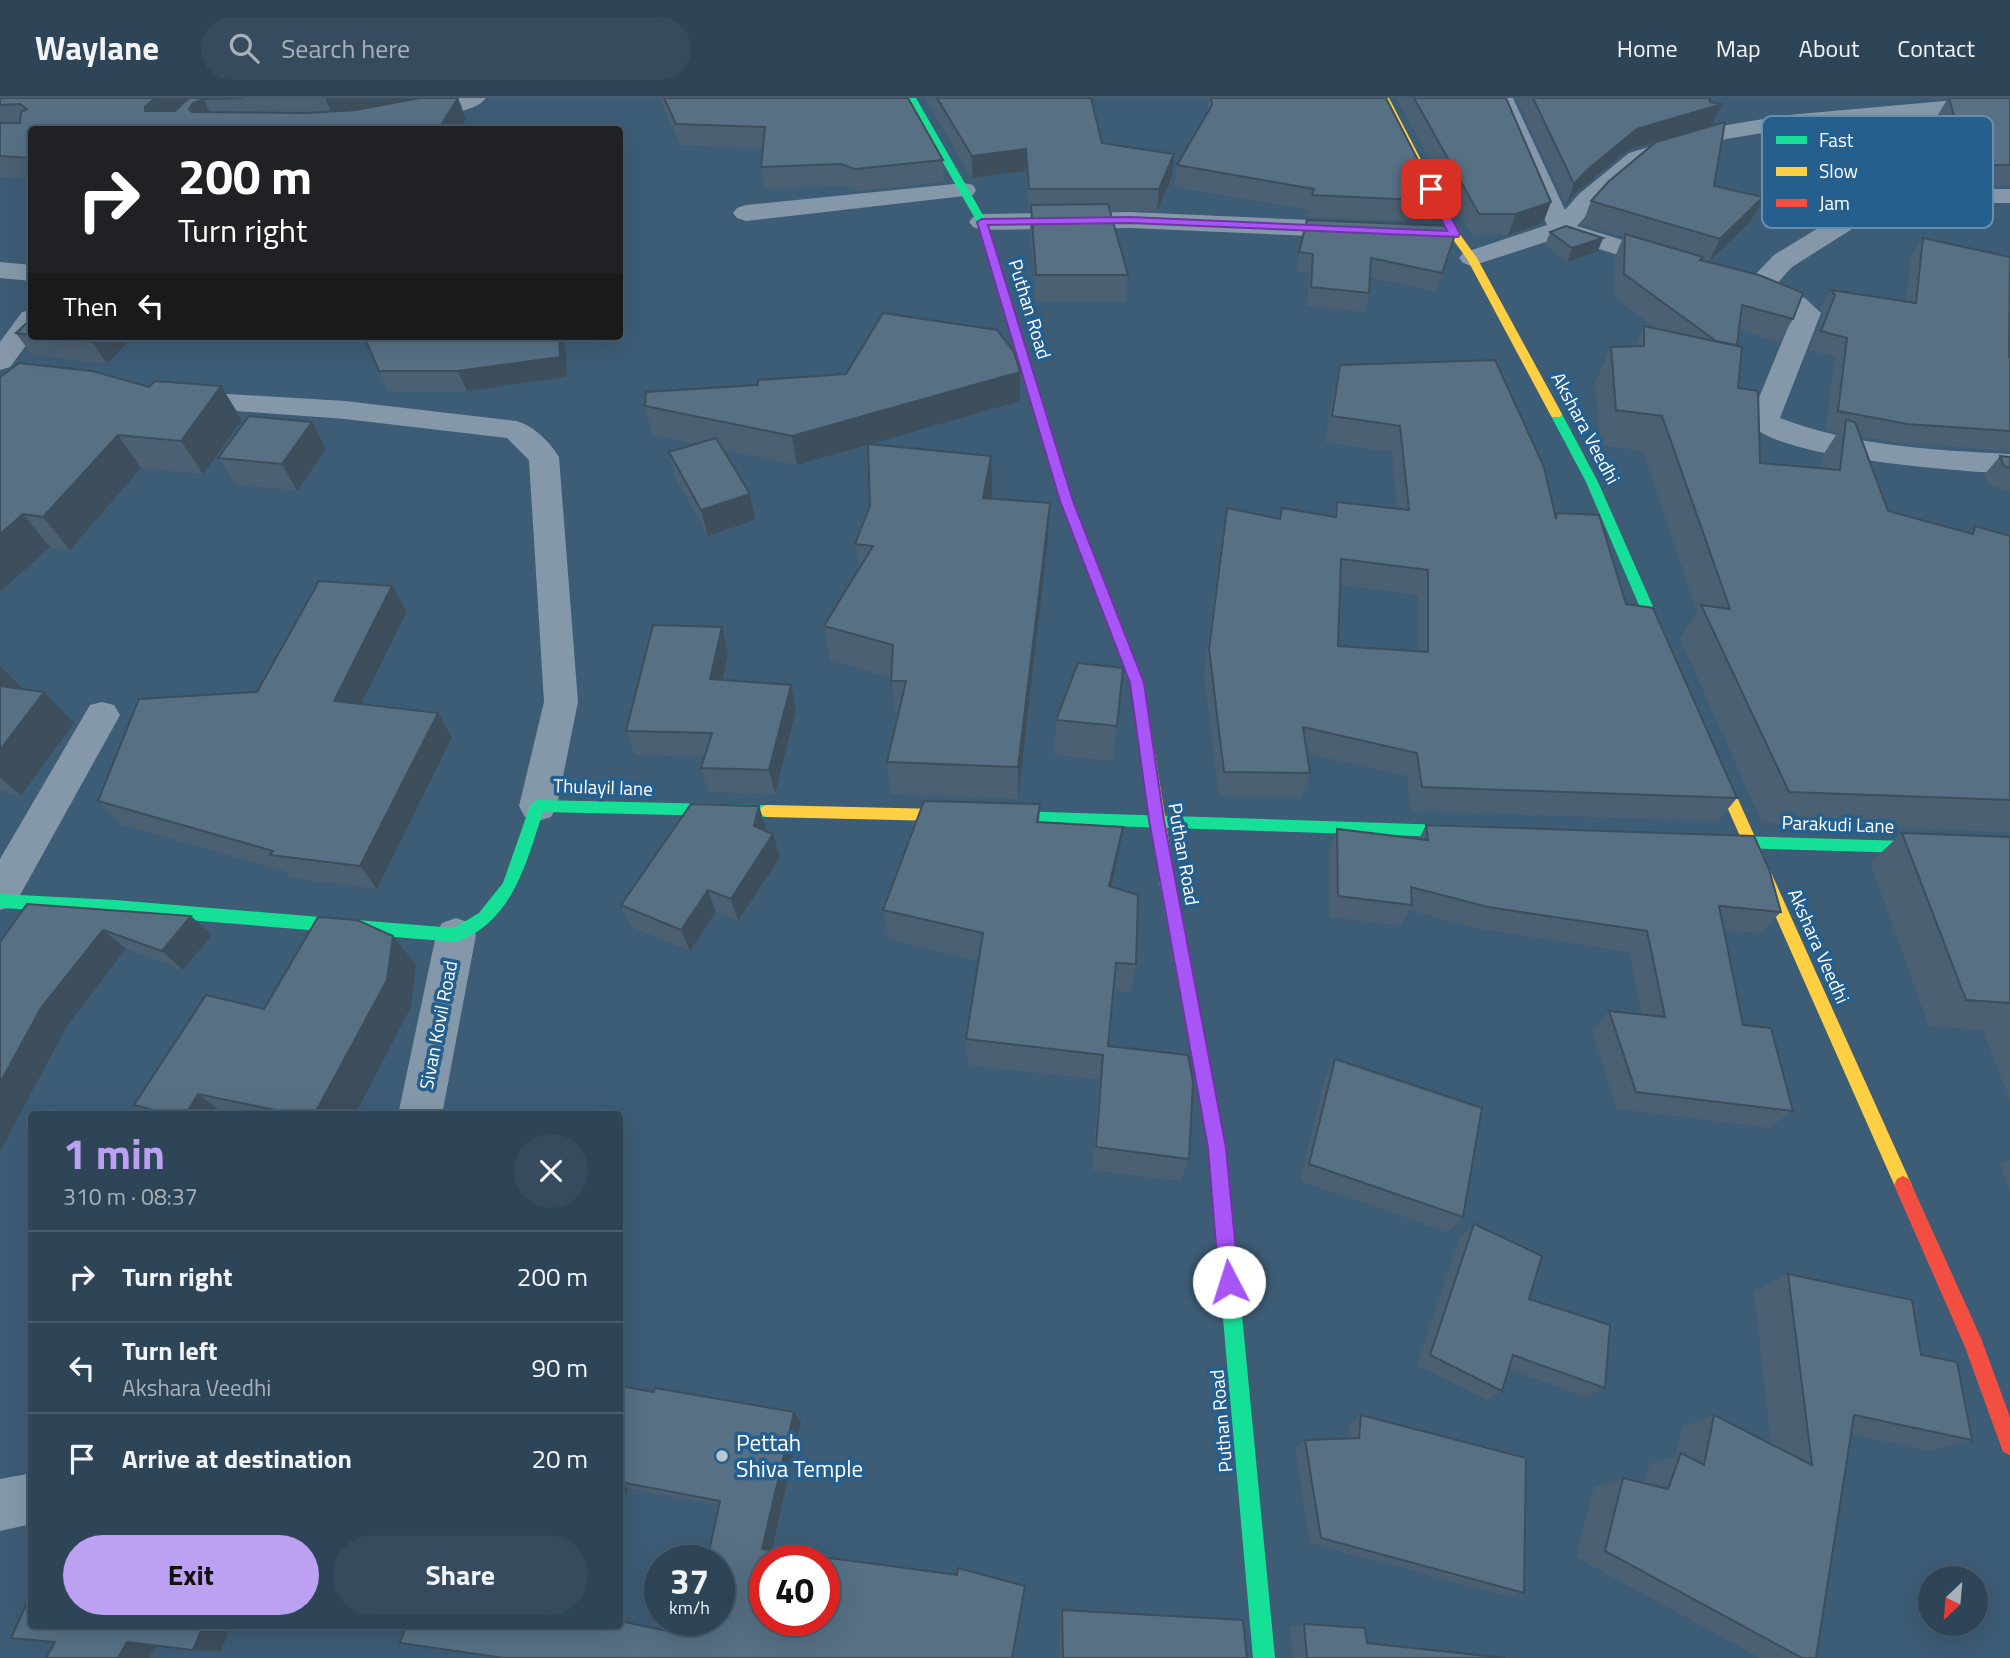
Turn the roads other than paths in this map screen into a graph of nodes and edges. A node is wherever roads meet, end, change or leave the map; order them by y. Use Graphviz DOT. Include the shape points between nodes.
graph roads {
  1 [pos="475,98"];
  2 [pos="911,98"];
  3 [pos="1384,98"];
  4 [pos="1502,98"];
  5 [pos="2010,102"];
  6 [pos="1920,104"];
  7 [pos="1832,116"];
  8 [pos="382,117"];
  9 [pos="1762,126"];
  10 [pos="964,190"];
  11 [pos="746,213"];
  12 [pos="982,222"];
  13 [pos="1836,228"];
  14 [pos="1561,229"];
  15 [pos="1387,231"];
  16 [pos="1427,233"];
  17 [pos="1454,234"];
  18 [pos="1472,258"];
  19 [pos="0,270"];
  20 [pos="1692,270"];
  21 [pos="28,273"];
  22 [pos="28,326"];
  23 [pos="4,374"];
  24 [pos="156,397"];
  25 [pos="2010,464"];
  26 [pos="1674,668"];
  27 [pos="102,715"];
  28 [pos="1706,743"];
  29 [pos="538,806"];
  30 [pos="1156,820"];
  31 [pos="1487,833"];
  32 [pos="1694,841"];
  33 [pos="1749,843"];
  34 [pos="2010,850"];
  35 [pos="0,894"];
  36 [pos="0,901"];
  37 [pos="456,935"];
  38 [pos="422,1111"];
  39 [pos="2010,1445"];
  40 [pos="28,1499"];
  41 [pos="0,1505"];
  42 [pos="1264,1658"];
  1 -- 8 [label="street"];
  2 -- 10 [label="street, Puthan Road"];
  3 -- 17 [label="street, Akshara Veedhi"];
  4 -- 14 [label="street"];
  5 -- 6 [label="street"];
  6 -- 7 [label="street"];
  9 -- 14 [label="street" via="1723,132 1637,158"];
  10 -- 11 [label="street"];
  10 -- 12 [label="street, Puthan Road"];
  12 -- 15 [label="street" via="1130,220"];
  12 -- 30 [label="street, Puthan Road" via="1067,501 1137,683"];
  13 -- 25 [label="street" via="1744,285 1796,304 1807,313 1764,422 1790,434 1909,457"];
  14 -- 18 [label="street"];
  14 -- 20 [label="street"];
  16 -- 17 [label="street"];
  17 -- 18 [label="street, Akshara Veedhi"];
  18 -- 26 [label="street, Akshara Veedhi" via="1592,482"];
  19 -- 21 [label="street"];
  22 -- 23 [label="street"];
  24 -- 29 [label="street" via="345,410 516,430 544,457 561,702"];
  27 -- 35 [label="street"];
  28 -- 33 [label="street, Akshara Veedhi"];
  29 -- 30 [label="street, Thulayil lane"];
  29 -- 37 [label="street, Thulayil lane" via="510,886 485,918"];
  30 -- 31 [label="street, Thulayil lane"];
  30 -- 42 [label="street, Puthan Road" via="1217,1148"];
  32 -- 33 [label="street, Parakudi Lane"];
  33 -- 34 [label="street, Parakudi Lane"];
  33 -- 39 [label="street, Akshara Veedhi" via="1974,1345"];
  36 -- 37 [label="street"];
  37 -- 38 [label="street, Sivan Kovil Road"];
  40 -- 41 [label="street"];
}
